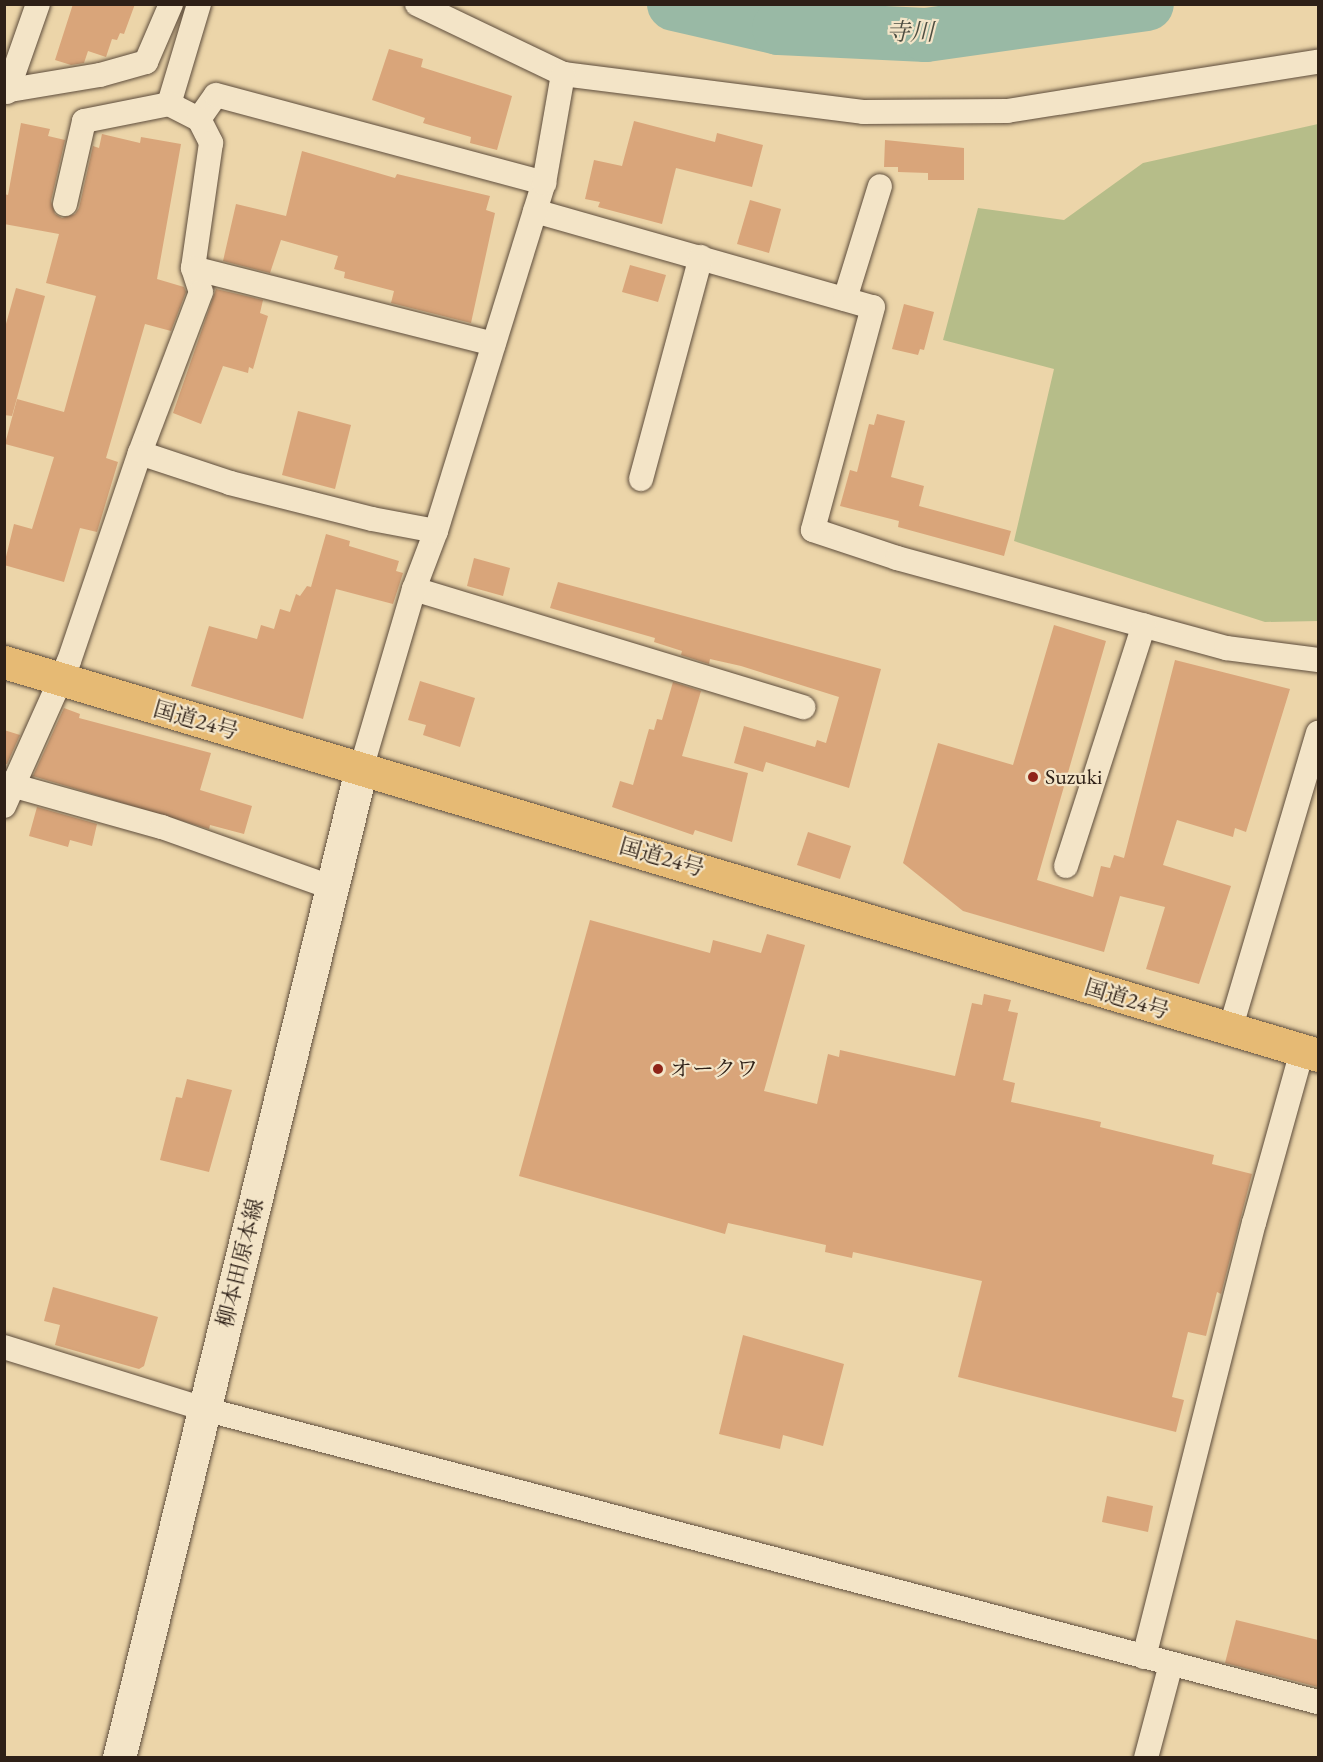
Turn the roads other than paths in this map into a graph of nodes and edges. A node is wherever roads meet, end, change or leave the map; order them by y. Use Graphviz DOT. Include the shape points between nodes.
graph roads {
  1 [pos="38,4"];
  2 [pos="171,4"];
  3 [pos="199,4"];
  4 [pos="417,4"];
  5 [pos="1318,62"];
  6 [pos="564,74"];
  7 [pos="6,91"];
  8 [pos="169,104"];
  9 [pos="199,119"];
  10 [pos="544,183"];
  11 [pos="880,186"];
  12 [pos="65,204"];
  13 [pos="535,211"];
  14 [pos="701,257"];
  15 [pos="193,268"];
  16 [pos="845,299"];
  17 [pos="494,344"];
  18 [pos="140,453"];
  19 [pos="641,479"];
  20 [pos="436,531"];
  21 [pos="414,589"];
  22 [pos="1144,625"];
  23 [pos="1318,660"];
  24 [pos="4,662"];
  25 [pos="58,679"];
  26 [pos="803,707"];
  27 [pos="1318,733"];
  28 [pos="361,769"];
  29 [pos="8,792"];
  30 [pos="1066,866"];
  31 [pos="333,888"];
  32 [pos="1230,1030"];
  33 [pos="1312,1053"];
  34 [pos="4,1347"];
  35 [pos="204,1409"];
  36 [pos="1144,1657"];
  37 [pos="1171,1664"];
  38 [pos="1318,1702"];
  39 [pos="119,1758"];
  40 [pos="1146,1758"];
  1 -- 7 [label="street"];
  2 -- 7 [label="street" via="146,62"];
  3 -- 8 [label="street"];
  4 -- 6 [label="street"];
  5 -- 6 [label="street" via="1007,111 863,112"];
  6 -- 10 [label="street"];
  8 -- 9 [label="street"];
  8 -- 12 [label="street" via="84,121"];
  9 -- 10 [label="street" via="216,95"];
  9 -- 15 [label="street" via="212,143"];
  10 -- 13 [label="street"];
  11 -- 16 [label="street"];
  13 -- 14 [label="street"];
  13 -- 17 [label="street"];
  14 -- 16 [label="street"];
  14 -- 19 [label="street"];
  15 -- 17 [label="street"];
  15 -- 18 [label="street" via="201,292"];
  16 -- 22 [label="street" via="873,307 813,530 897,558"];
  17 -- 20 [label="street"];
  18 -- 20 [label="street" via="230,483"];
  18 -- 25 [label="street" via="69,661"];
  20 -- 21 [label="street"];
  21 -- 26 [label="street"];
  21 -- 28 [label="street"];
  22 -- 23 [label="street" via="1226,648"];
  22 -- 30 [label="street"];
  24 -- 25 [label="highway, 国道24号"];
  25 -- 28 [label="highway, 国道24号"];
  25 -- 29 [label="street"];
  27 -- 32 [label="street"];
  28 -- 31 [label="main road, 柳本田原本線"];
  28 -- 32 [label="highway, 国道24号"];
  29 -- 31 [label="street" via="162,827"];
  31 -- 35 [label="main road, 柳本田原本線"];
  32 -- 33 [label="highway, 国道24号"];
  33 -- 36 [label="street" via="1298,1065 1254,1223"];
  34 -- 35 [label="street"];
  35 -- 36 [label="street"];
  35 -- 39 [label="main road, 柳本田原本線"];
  36 -- 37 [label="street"];
  37 -- 38 [label="street"];
  37 -- 40 [label="street"];
}
